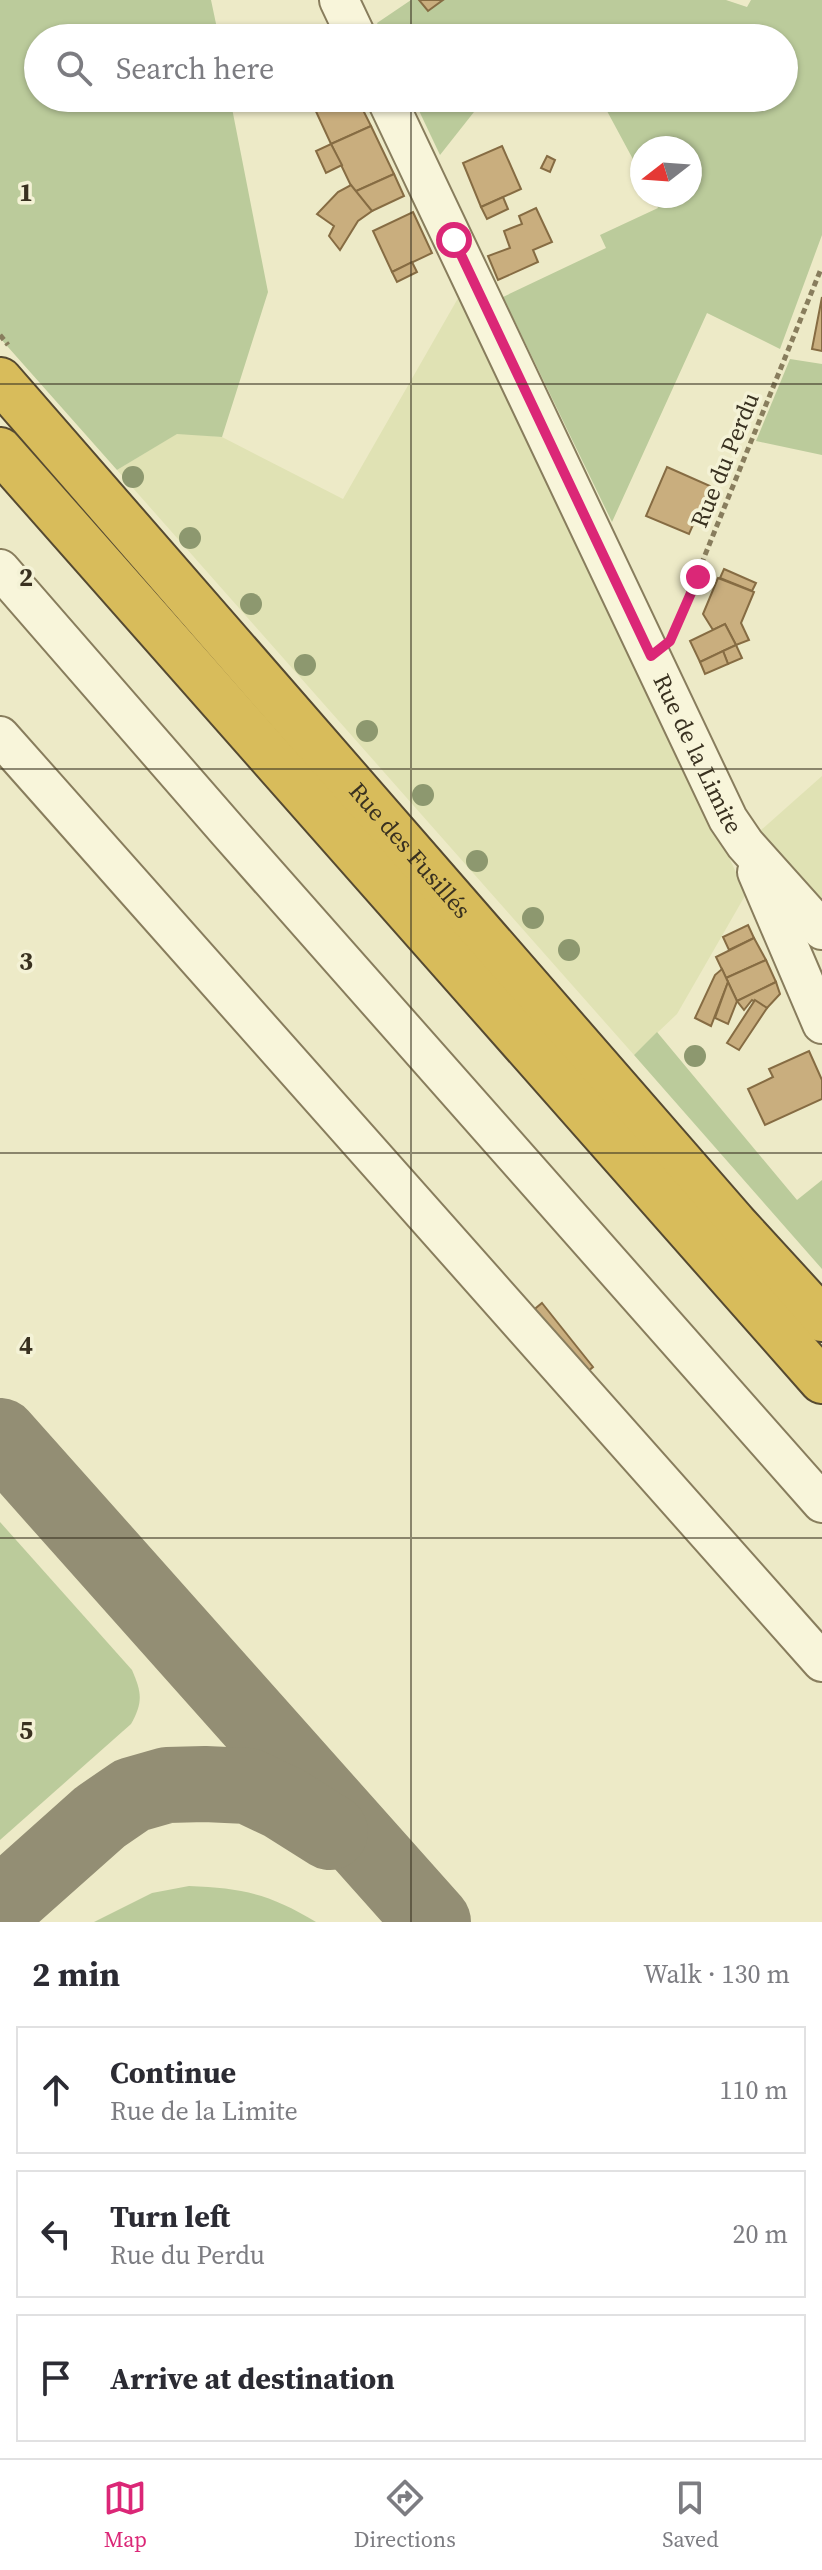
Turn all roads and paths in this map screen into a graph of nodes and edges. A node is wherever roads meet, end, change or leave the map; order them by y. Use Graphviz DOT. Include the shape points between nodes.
graph roads {
  1 [pos="393,112"];
  2 [pos="821,269"];
  3 [pos="0,380"];
  4 [pos="0,450"];
  5 [pos="0,569"];
  6 [pos="651,656"];
  7 [pos="0,736"];
  8 [pos="745,844"];
  9 [pos="822,930"];
  10 [pos="822,1024"];
  11 [pos="822,1319"];
  12 [pos="822,1381"];
  13 [pos="822,1503"];
  14 [pos="822,1662"];
  1 -- 6 [label="street, Rue de la Limite"];
  2 -- 6 [label="path, Rue du Perdu" via="670,641"];
  3 -- 11 [label="highway, Rue des Fusillés"];
  4 -- 12 [label="highway, Rue des Fusillés"];
  5 -- 13 [label="street"];
  6 -- 8 [label="street, Rue de la Limite" via="728,819"];
  7 -- 14 [label="street"];
  8 -- 9 [label="street, Rue de la Limite"];
  8 -- 10 [label="street, Rue de la Limite"];
}
